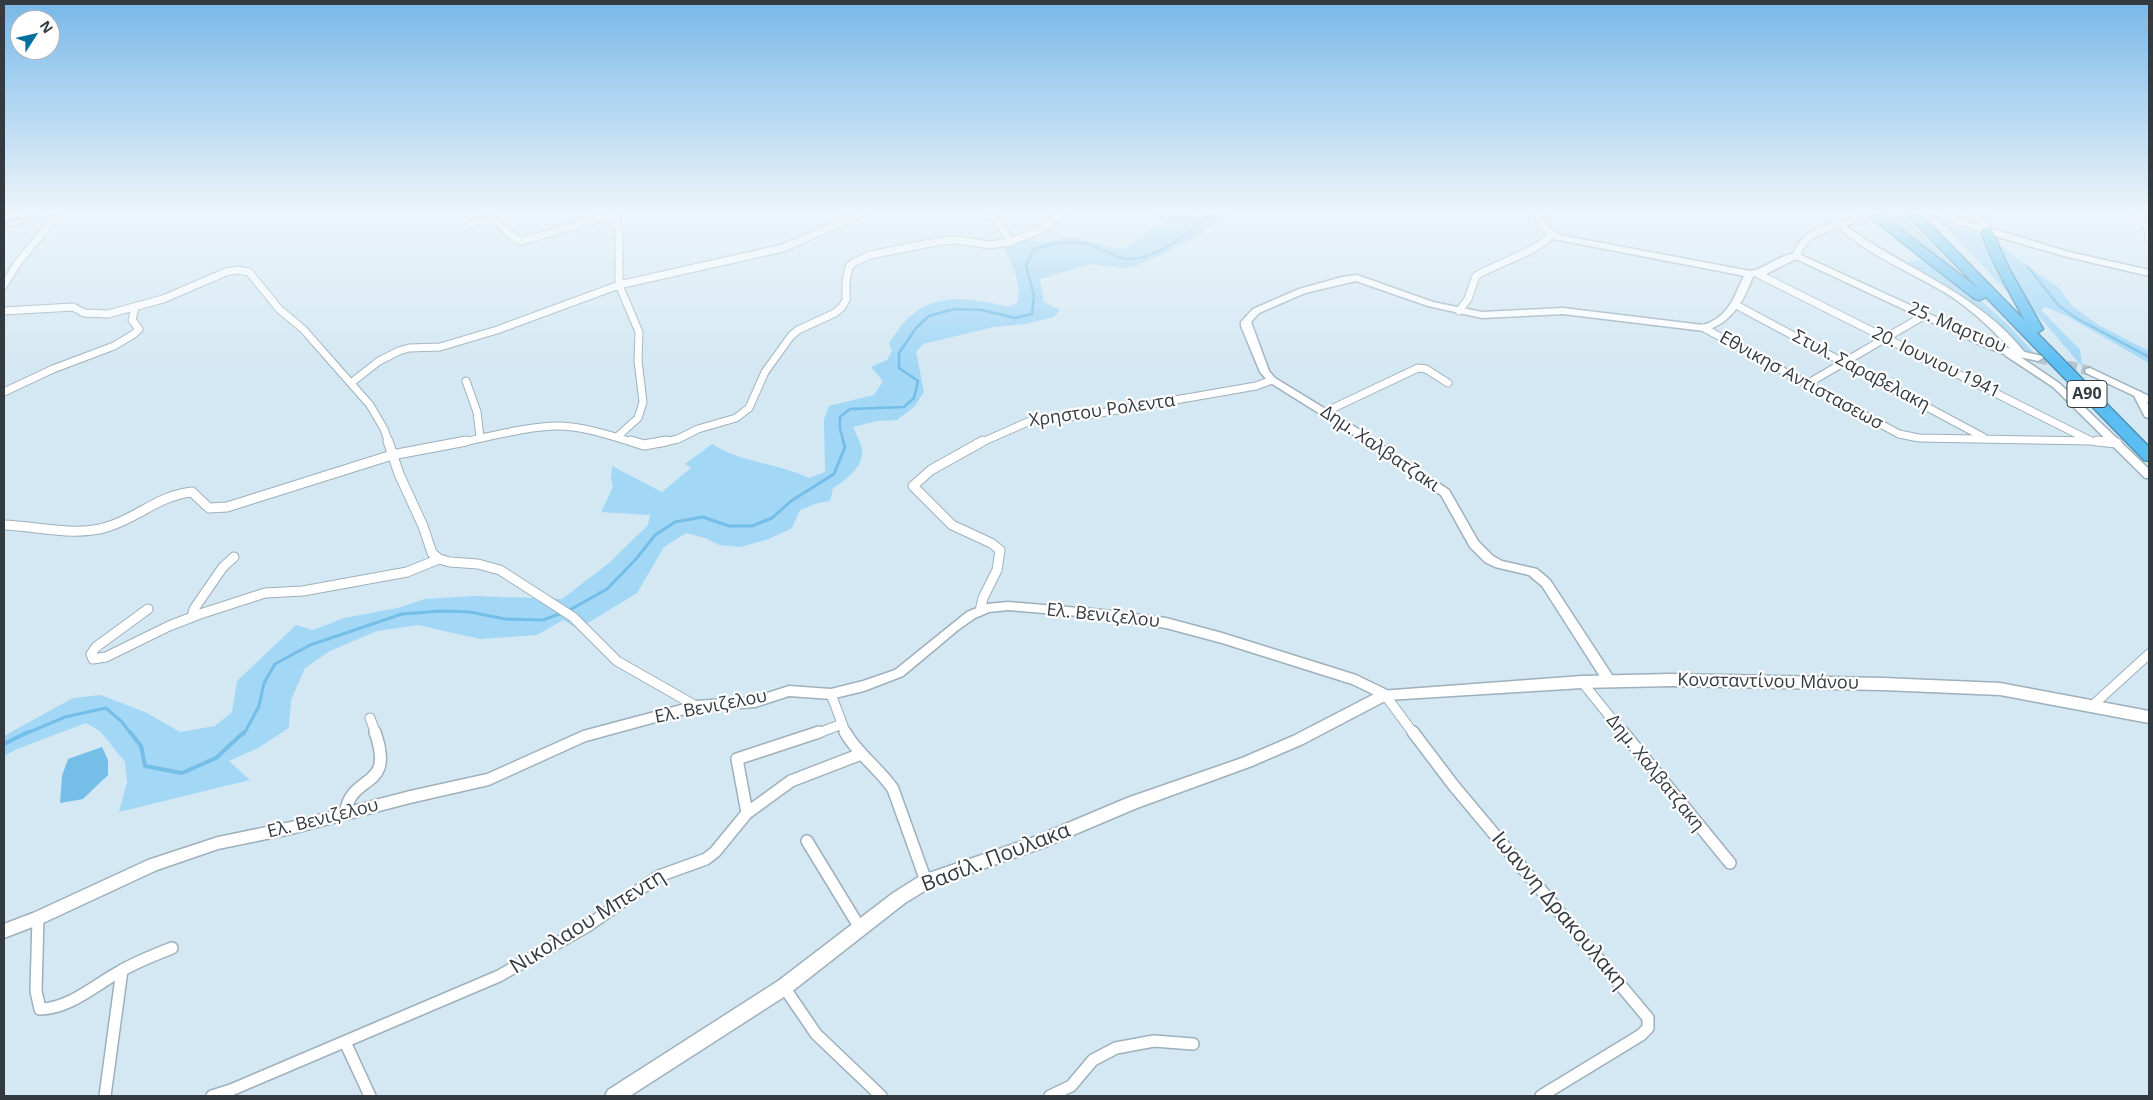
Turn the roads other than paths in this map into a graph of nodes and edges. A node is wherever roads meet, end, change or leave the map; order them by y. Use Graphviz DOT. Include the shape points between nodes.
graph roads {
  1 [pos="18,262"];
  2 [pos="619,262"];
  3 [pos="720,262"];
  4 [pos="855,262"];
  5 [pos="1502,262"];
  6 [pos="1691,262"];
  7 [pos="1781,262"];
  8 [pos="1813,262"];
  9 [pos="1898,262"];
  10 [pos="1938,262"];
  11 [pos="1965,262"];
  12 [pos="1998,262"];
  13 [pos="2103,262"];
  14 [pos="2149,273"];
  15 [pos="1754,274"];
  16 [pos="4,285"];
  17 [pos="619,285"];
  18 [pos="1736,305"];
  19 [pos="134,308"];
  20 [pos="4,310"];
  21 [pos="1459,311"];
  22 [pos="1925,315"];
  23 [pos="1704,328"];
  24 [pos="2031,330"];
  25 [pos="1885,338"];
  26 [pos="2005,351"];
  27 [pos="2021,354"];
  28 [pos="2038,358"];
  29 [pos="1845,362"];
  30 [pos="2090,371"];
  31 [pos="1272,380"];
  32 [pos="466,381"];
  33 [pos="351,383"];
  34 [pos="1448,383"];
  35 [pos="1807,384"];
  36 [pos="4,392"];
  37 [pos="2138,394"];
  38 [pos="2149,400"];
  39 [pos="1326,412"];
  40 [pos="2149,415"];
  41 [pos="480,437"];
  42 [pos="617,437"];
  43 [pos="1985,438"];
  44 [pos="2091,441"];
  45 [pos="2117,443"];
  46 [pos="2149,443"];
  47 [pos="392,455"];
  48 [pos="2149,456"];
  49 [pos="2149,475"];
  50 [pos="4,525"];
  51 [pos="234,557"];
  52 [pos="440,559"];
  53 [pos="148,609"];
  54 [pos="980,611"];
  55 [pos="192,617"];
  56 [pos="2149,654"];
  57 [pos="1582,682"];
  58 [pos="1610,682"];
  59 [pos="831,694"];
  60 [pos="1385,695"];
  61 [pos="696,706"];
  62 [pos="2092,706"];
  63 [pos="2149,717"];
  64 [pos="370,718"];
  65 [pos="842,724"];
  66 [pos="861,754"];
  67 [pos="746,813"];
  68 [pos="345,814"];
  69 [pos="806,841"];
  70 [pos="1730,863"];
  71 [pos="926,881"];
  72 [pos="38,918"];
  73 [pos="860,928"];
  74 [pos="4,931"];
  75 [pos="172,948"];
  76 [pos="122,970"];
  77 [pos="784,987"];
  78 [pos="345,1042"];
  79 [pos="1193,1044"];
  80 [pos="105,1096"];
  81 [pos="212,1096"];
  82 [pos="370,1096"];
  83 [pos="614,1096"];
  84 [pos="880,1096"];
  85 [pos="1050,1096"];
  86 [pos="1541,1096"];
  1 -- 16 [label="street"];
  2 -- 17 [label="street"];
  3 -- 17 [label="street"];
  4 -- 42 [label="street" via="849,266 846,300 842,307 791,336 765,372 744,413 668,442 644,444"];
  5 -- 21 [label="street" via="1476,276 1468,299"];
  6 -- 15 [label="main road"];
  7 -- 15 [label="main road"];
  8 -- 22 [label="main road, 25. Μαρτιου"];
  9 -- 27 [label="street" via="1962,300 1990,322"];
  10 -- 24 [label="highway"];
  11 -- 24 [label="highway, Α90"];
  12 -- 24 [label="highway"];
  13 -- 14 [label="main road"];
  15 -- 18 [label="street"];
  15 -- 25 [label="street, 20. Ιουνιου 1941"];
  17 -- 33 [label="street" via="468,339 440,347 398,351"];
  17 -- 42 [label="street" via="639,332 638,361 643,402 638,418"];
  18 -- 23 [label="street" via="1715,325"];
  18 -- 29 [label="street, Στυλ. Σαραβελακη"];
  19 -- 20 [label="street" via="108,314 84,313 73,307"];
  19 -- 33 [label="street" via="226,272 249,272 278,309 303,329"];
  19 -- 36 [label="street" via="132,320 139,329 135,334 103,351"];
  21 -- 23 [label="street" via="1482,315 1563,311"];
  21 -- 31 [label="street" via="1357,278 1302,291 1256,311 1246,322"];
  22 -- 25 [label="street"];
  22 -- 26 [label="main road, 25. Μαρτιου"];
  23 -- 35 [label="street, Εθνικησ Αντιστασεωσ"];
  24 -- 46 [label="highway, Α90"];
  24 -- 48 [label="highway, Α90"];
  25 -- 29 [label="street"];
  25 -- 44 [label="street, 20. Ιουνιου 1941"];
  26 -- 27 [label="main road, 25. Μαρτιου"];
  26 -- 45 [label="street" via="2056,385"];
  27 -- 28 [label="main road, 25. Μαρτιου"];
  29 -- 35 [label="street"];
  29 -- 43 [label="street, Στυλ. Σαραβελακη"];
  30 -- 37 [label="main road"];
  31 -- 39 [label="street, Δημ. Χαλβατζακι"];
  31 -- 54 [label="street, Χρηστου Ρολεντα" via="1256,386 1085,416 1033,418 934,468 915,482 915,490 958,529 994,544 1000,550 997,570 982,598"];
  32 -- 41 [label="street" via="477,412"];
  33 -- 47 [label="street" via="370,405 384,429"];
  34 -- 39 [label="street" via="1426,369 1418,368"];
  35 -- 43 [label="street, Εθνικησ Αντιστασεωσ" via="1899,434 1919,438"];
  37 -- 38 [label="main road"];
  37 -- 40 [label="street"];
  39 -- 58 [label="street, Δημ. Χαλβατζακι" via="1445,493 1474,544 1489,559 1533,572 1546,583"];
  41 -- 42 [label="street" via="561,426"];
  41 -- 47 [label="street"];
  43 -- 44 [label="street, Εθνικησ Αντιστασεωσ"];
  44 -- 45 [label="street, 20. Ιουνιου 1941"];
  45 -- 49 [label="street"];
  47 -- 50 [label="street" via="227,507 208,508 192,492 180,492 107,527 87,530"];
  47 -- 52 [label="street" via="424,526 432,553"];
  51 -- 55 [label="street" via="223,567 194,609"];
  52 -- 55 [label="street" via="408,572 304,591 265,593"];
  52 -- 61 [label="street" via="500,570 573,617 617,661"];
  53 -- 55 [label="street" via="96,647 93,659 106,657"];
  54 -- 59 [label="street, Ελ. Βενιζελου" via="954,627 899,673"];
  54 -- 60 [label="street, Ελ. Βενιζελου" via="1008,606 1166,623 1356,680"];
  56 -- 62 [label="street"];
  57 -- 58 [label="main road, Κονσταντίνου Μάνου"];
  57 -- 60 [label="main road, Κονσταντίνου Μάνου"];
  57 -- 70 [label="street, Δημ. Χαλβατζακη"];
  58 -- 62 [label="main road, Κονσταντίνου Μάνου" via="1671,680 1981,688 2026,692"];
  59 -- 61 [label="street, Ελ. Βενιζελου" via="788,691 755,702"];
  59 -- 65 [label="street"];
  60 -- 71 [label="main road, Βασίλ. Πουλακα" via="1248,762 1132,803 1040,842"];
  60 -- 86 [label="street, Ιωαννη Δρακουλακη" via="1454,786 1648,1018 1648,1029 1642,1035"];
  61 -- 68 [label="street, Ελ. Βενιζελου" via="582,736 489,779"];
  62 -- 63 [label="main road, Κονσταντίνου Μάνου"];
  64 -- 68 [label="street" via="382,763 347,801"];
  65 -- 66 [label="street"];
  65 -- 67 [label="street" via="737,759"];
  66 -- 67 [label="street, Νικολαου Μπεντη" via="791,781"];
  66 -- 71 [label="street" via="888,778 894,789"];
  67 -- 78 [label="street, Νικολαου Μπεντη" via="706,859 659,876 543,953 499,976"];
  68 -- 72 [label="street, Ελ. Βενιζελου" via="218,844 153,865"];
  69 -- 73 [label="street"];
  71 -- 73 [label="main road, Βασίλ. Πουλακα"];
  72 -- 74 [label="street, Ελ. Βενιζελου"];
  72 -- 76 [label="street" via="36,991 40,1009 60,1005"];
  73 -- 77 [label="main road, Βασίλ. Πουλακα"];
  75 -- 76 [label="street"];
  76 -- 80 [label="street"];
  77 -- 83 [label="main road, Βασίλ. Πουλακα"];
  77 -- 84 [label="street" via="816,1034"];
  78 -- 81 [label="street, Νικολαου Μπεντη"];
  78 -- 82 [label="street"];
  79 -- 85 [label="street" via="1169,1040 1114,1048 1091,1062 1075,1083"];
}
